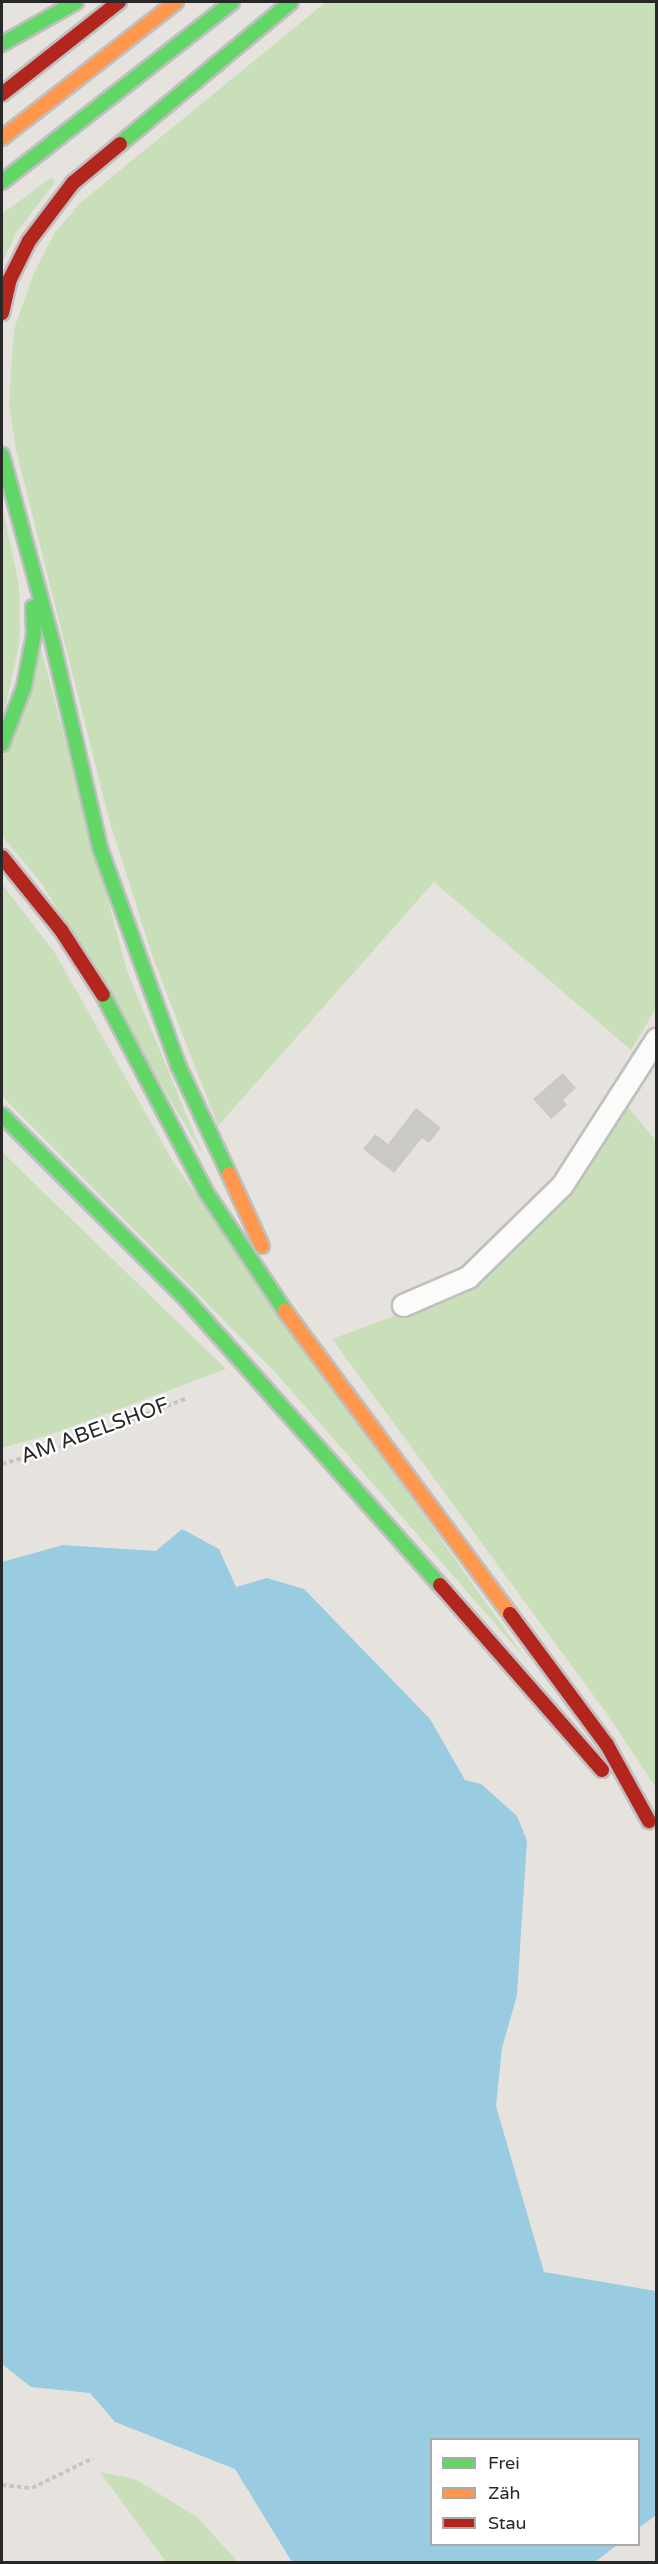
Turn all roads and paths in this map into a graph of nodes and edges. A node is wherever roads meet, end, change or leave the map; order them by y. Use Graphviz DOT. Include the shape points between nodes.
graph roads {
  1 [pos="76,2"];
  2 [pos="119,2"];
  3 [pos="176,2"];
  4 [pos="232,2"];
  5 [pos="291,2"];
  6 [pos="2,44"];
  7 [pos="2,94"];
  8 [pos="2,138"];
  9 [pos="2,182"];
  10 [pos="2,313"];
  11 [pos="2,455"];
  12 [pos="26,543"];
  13 [pos="2,744"];
  14 [pos="2,857"];
  15 [pos="657,1039"];
  16 [pos="2,1115"];
  17 [pos="403,1305"];
  18 [pos="188,1398"];
  19 [pos="360,1410"];
  20 [pos="2,1464"];
  21 [pos="653,1827"];
  22 [pos="93,2457"];
  23 [pos="2,2485"];
  1 -- 6 [label="highway"];
  2 -- 7 [label="highway"];
  3 -- 8 [label="highway"];
  4 -- 9 [label="highway"];
  5 -- 10 [label="highway" via="73,183 29,241 10,279"];
  11 -- 12 [label="highway"];
  12 -- 13 [label="highway" via="34,634 24,687"];
  12 -- 19 [label="highway" via="100,848 144,979 208,1132 272,1262"];
  14 -- 19 [label="highway" via="62,930 100,989 207,1192 269,1290"];
  15 -- 17 [label="street" via="562,1185 468,1277"];
  16 -- 21 [label="highway" via="186,1299 283,1405"];
  18 -- 20 [label="path, AM ABELSHOF" via="62,1447"];
  19 -- 21 [label="highway" via="607,1745"];
  22 -- 23 [label="path" via="32,2488"];
}
